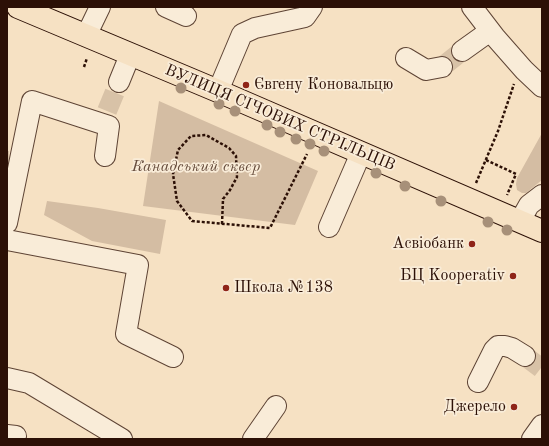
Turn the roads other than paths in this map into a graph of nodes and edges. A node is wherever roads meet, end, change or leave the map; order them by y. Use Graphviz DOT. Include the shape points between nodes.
graph roads {
  1 [pos="18,7"];
  2 [pos="100,7"];
  3 [pos="166,7"];
  4 [pos="312,7"];
  5 [pos="472,7"];
  6 [pos="186,16"];
  7 [pos="490,31"];
  8 [pos="86,36"];
  9 [pos="462,51"];
  10 [pos="130,55"];
  11 [pos="406,58"];
  12 [pos="442,68"];
  13 [pos="119,82"];
  14 [pos="542,87"];
  15 [pos="218,91"];
  16 [pos="361,153"];
  17 [pos="104,156"];
  18 [pos="542,195"];
  19 [pos="520,221"];
  20 [pos="7,223"];
  21 [pos="330,227"];
  22 [pos="542,231"];
  23 [pos="7,240"];
  24 [pos="525,356"];
  25 [pos="173,357"];
  26 [pos="7,378"];
  27 [pos="478,382"];
  28 [pos="276,406"];
  29 [pos="542,425"];
  30 [pos="122,439"];
  31 [pos="253,439"];
  32 [pos="532,439"];
  1 -- 8 [label="main road, ВУЛИЦЯ СІЧОВИХ СТРІЛЬЦІВ"];
  2 -- 8 [label="street"];
  3 -- 6 [label="street"];
  4 -- 15 [label="street" via="305,17 255,28 242,34"];
  5 -- 7 [label="street"];
  7 -- 9 [label="street"];
  7 -- 14 [label="street"];
  8 -- 10 [label="main road, ВУЛИЦЯ СІЧОВИХ СТРІЛЬЦІВ"];
  10 -- 13 [label="street"];
  10 -- 15 [label="main road, ВУЛИЦЯ СІЧОВИХ СТРІЛЬЦІВ"];
  11 -- 12 [label="street" via="426,70"];
  15 -- 16 [label="main road, ВУЛИЦЯ СІЧОВИХ СТРІЛЬЦІВ"];
  16 -- 19 [label="main road, ВУЛИЦЯ СІЧОВИХ СТРІЛЬЦІВ"];
  16 -- 21 [label="street"];
  17 -- 20 [label="street" via="109,126 104,117 32,101 15,162"];
  18 -- 19 [label="street" via="530,205"];
  19 -- 22 [label="main road, ВУЛИЦЯ СІЧОВИХ СТРІЛЬЦІВ"];
  23 -- 25 [label="street" via="138,265 126,334"];
  24 -- 27 [label="street" via="512,348 498,346"];
  26 -- 30 [label="street" via="29,383"];
  28 -- 31 [label="street"];
  29 -- 32 [label="street"];
}
